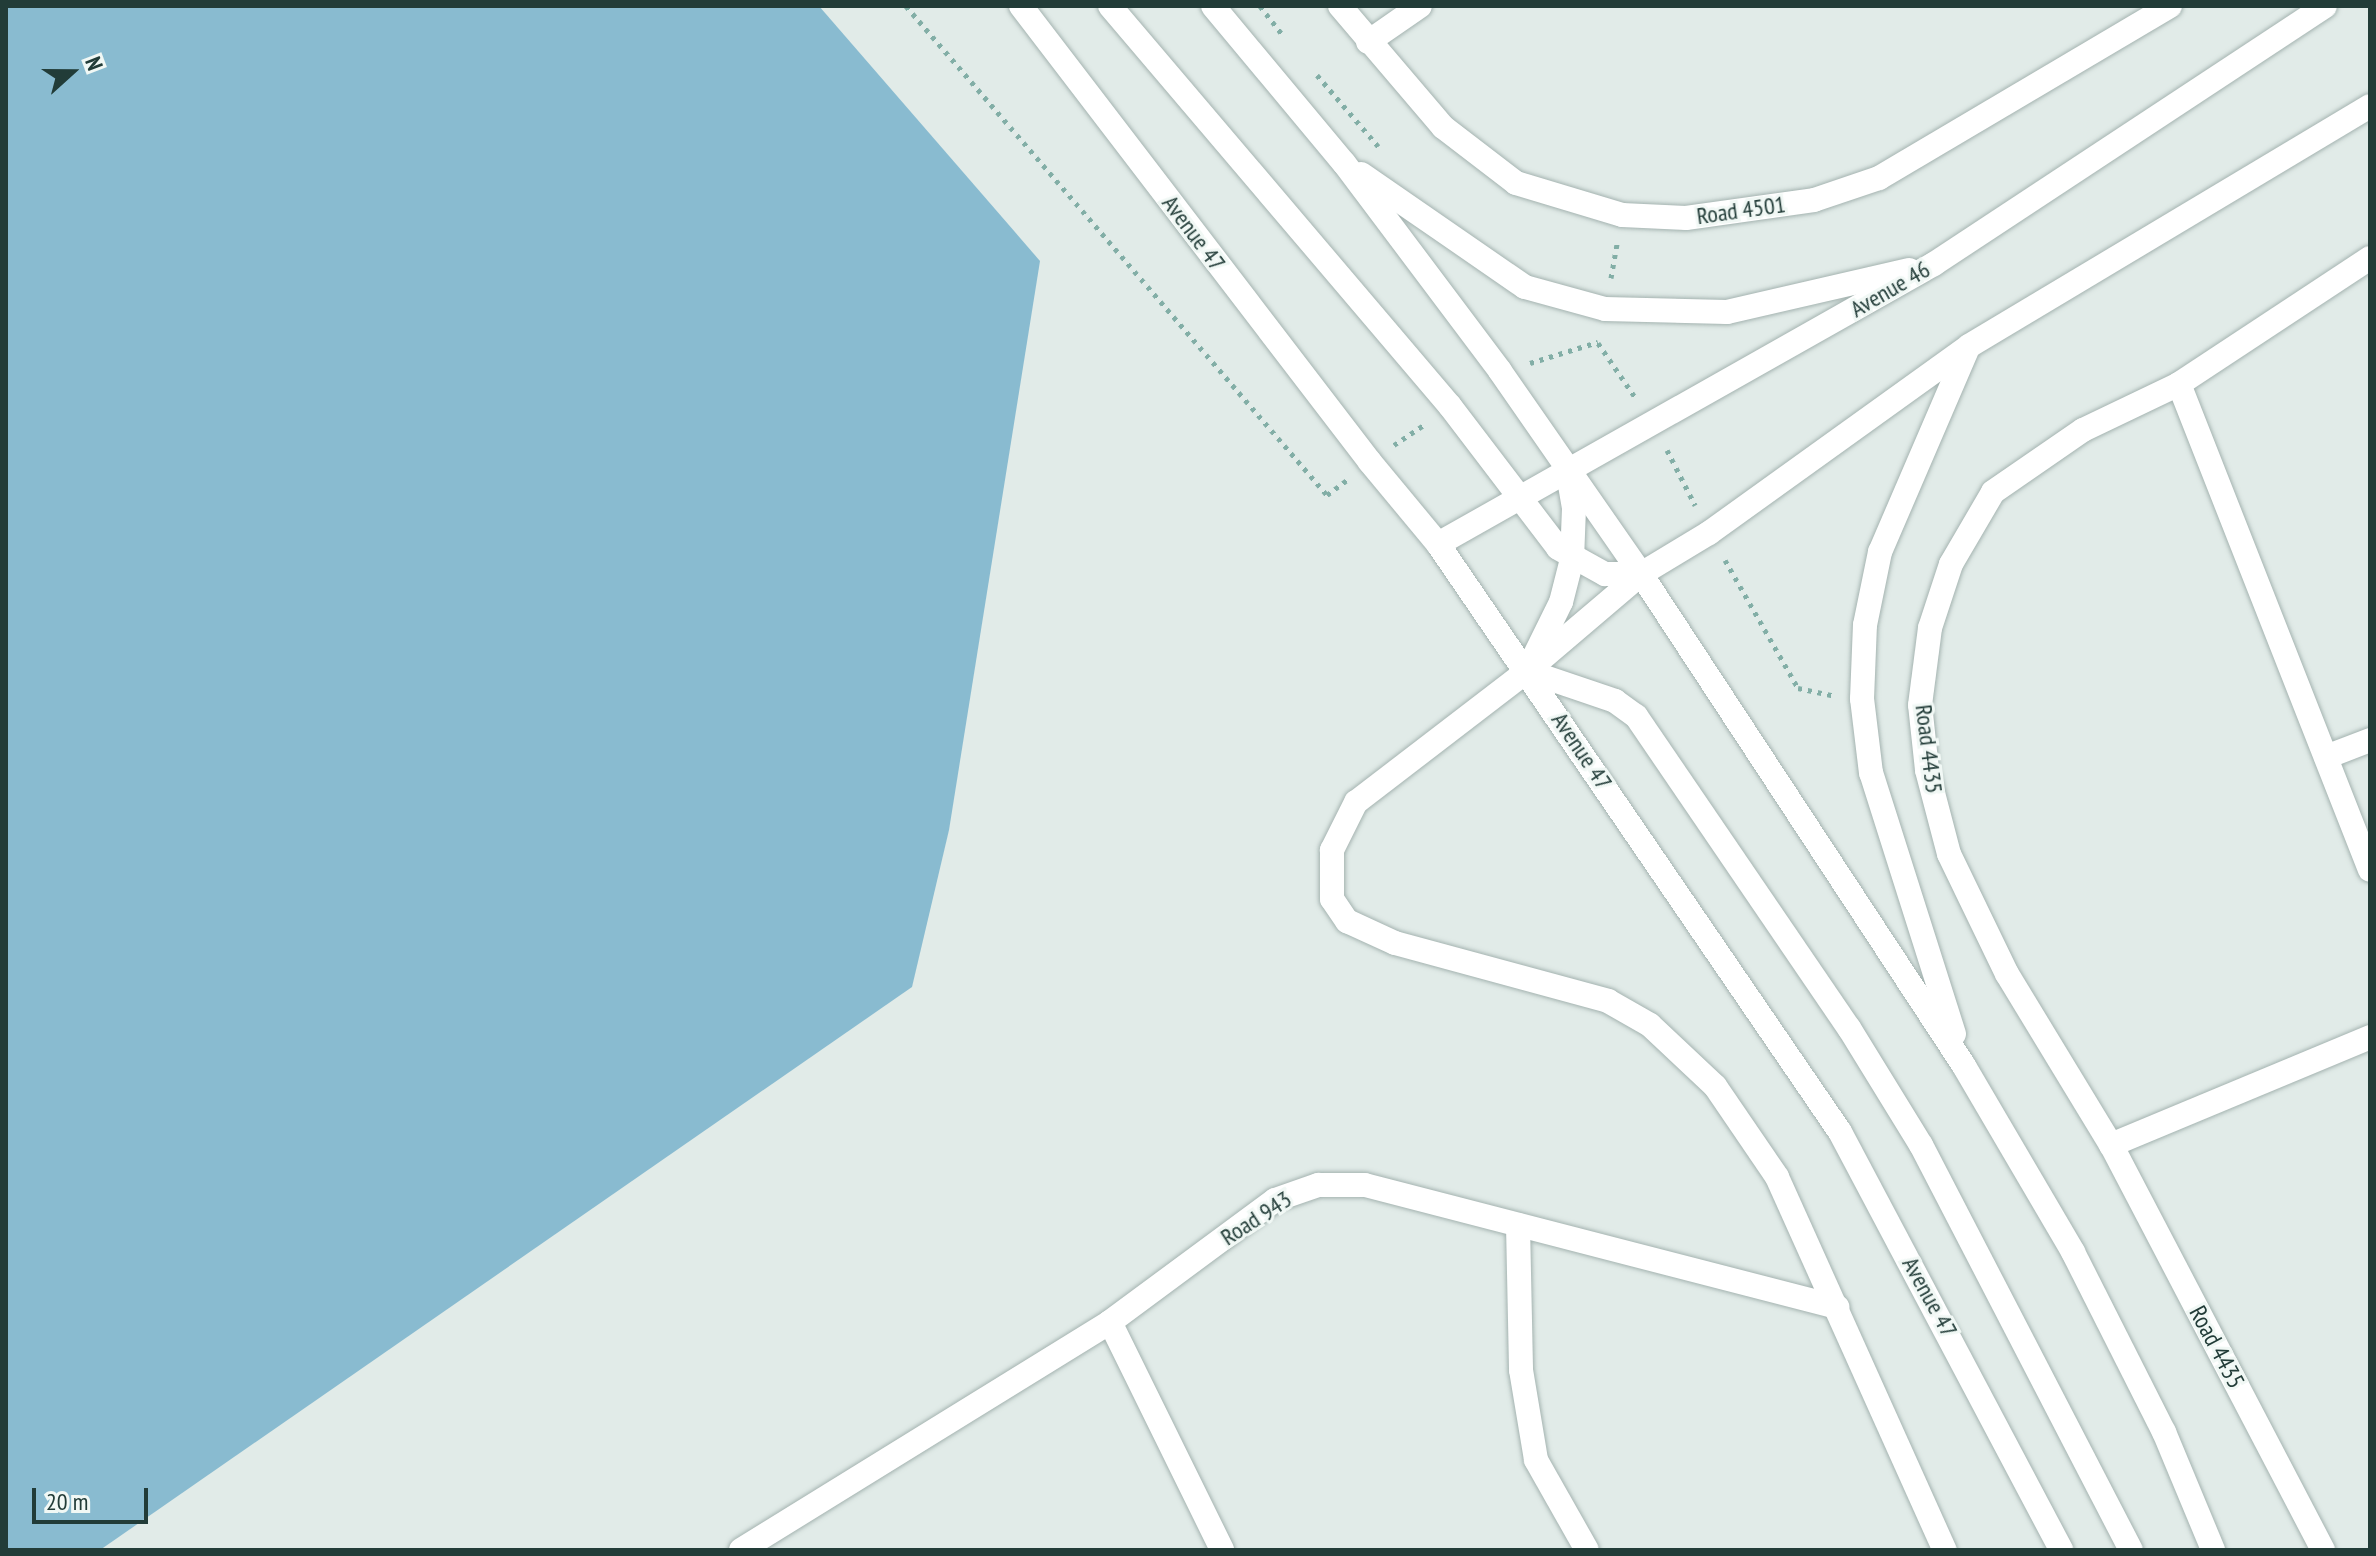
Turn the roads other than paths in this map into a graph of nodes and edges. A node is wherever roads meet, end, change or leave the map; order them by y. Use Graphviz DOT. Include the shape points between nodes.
graph roads {
  1 [pos="1021,6"];
  2 [pos="1110,6"];
  3 [pos="1213,6"];
  4 [pos="1340,6"];
  5 [pos="1420,6"];
  6 [pos="2170,6"];
  7 [pos="2325,6"];
  8 [pos="1368,42"];
  9 [pos="2370,106"];
  10 [pos="1344,163"];
  11 [pos="2370,258"];
  12 [pos="1934,264"];
  13 [pos="1969,346"];
  14 [pos="2179,384"];
  15 [pos="1567,468"];
  16 [pos="1517,499"];
  17 [pos="1438,544"];
  18 [pos="1572,559"];
  19 [pos="1641,574"];
  20 [pos="1527,671"];
  21 [pos="2370,740"];
  22 [pos="2326,757"];
  23 [pos="2370,870"];
  24 [pos="2370,1037"];
  25 [pos="1964,1066"];
  26 [pos="2111,1145"];
  27 [pos="1518,1225"];
  28 [pos="1838,1307"];
  29 [pos="1110,1322"];
  30 [pos="1218,1549"];
  31 [pos="741,1550"];
  32 [pos="1587,1550"];
  33 [pos="1945,1550"];
  34 [pos="2061,1550"];
  35 [pos="2131,1550"];
  36 [pos="2213,1550"];
  37 [pos="2323,1550"];
  1 -- 17 [label="street, Avenue 47"];
  2 -- 16 [label="street" via="1450,406"];
  3 -- 10 [label="street"];
  4 -- 8 [label="street, Road 4501"];
  5 -- 8 [label="street"];
  6 -- 8 [label="street, Road 4501" via="1879,178 1814,200 1686,218 1622,215 1516,183 1443,127"];
  7 -- 12 [label="street, Avenue 46"];
  9 -- 13 [label="street"];
  10 -- 12 [label="street" via="1525,287 1605,309 1727,312"];
  10 -- 15 [label="street"];
  11 -- 14 [label="street, Road 4435"];
  12 -- 15 [label="street, Avenue 46" via="1655,425"];
  13 -- 19 [label="street" via="1709,533"];
  13 -- 25 [label="street" via="1880,552 1865,625 1862,699 1871,773"];
  14 -- 22 [label="street"];
  14 -- 26 [label="street, Road 4435" via="2083,430 1993,492 1951,564 1930,628 1920,705 1927,770 1949,854 2007,974"];
  15 -- 16 [label="street, Avenue 46"];
  15 -- 18 [label="street" via="1574,508"];
  15 -- 19 [label="street"];
  16 -- 17 [label="street, Avenue 46"];
  16 -- 18 [label="street"];
  17 -- 20 [label="street, Avenue 47"];
  18 -- 19 [label="street" via="1605,574"];
  18 -- 20 [label="street" via="1561,602"];
  19 -- 20 [label="street"];
  19 -- 25 [label="street"];
  20 -- 28 [label="street" via="1356,802 1338,829 1332,850 1332,899 1347,921 1395,943 1563,986 1608,1001 1650,1025 1715,1086 1746,1126 1777,1177"];
  20 -- 34 [label="street, Avenue 47" via="1840,1132"];
  20 -- 35 [label="street" via="1615,701 1645,729 1849,1028 1921,1145"];
  21 -- 22 [label="street"];
  22 -- 23 [label="street"];
  24 -- 26 [label="street"];
  25 -- 36 [label="street" via="2073,1252 2164,1432"];
  26 -- 37 [label="street, Road 4435"];
  27 -- 28 [label="street, Road 943"];
  27 -- 29 [label="street, Road 943" via="1365,1185 1318,1185 1275,1200"];
  27 -- 32 [label="street" via="1521,1370 1536,1460"];
  28 -- 33 [label="street"];
  29 -- 30 [label="street"];
  29 -- 31 [label="street, Road 943"];
}
